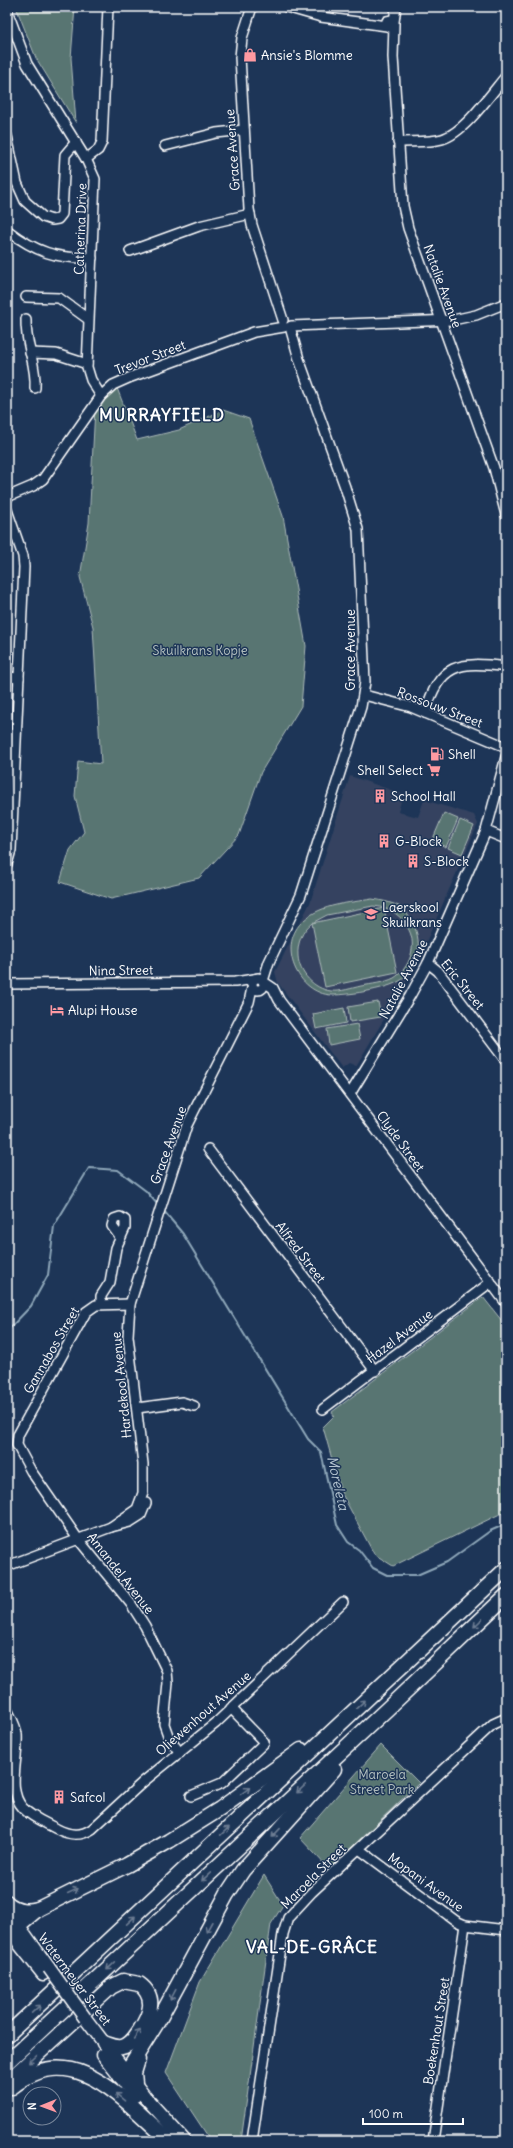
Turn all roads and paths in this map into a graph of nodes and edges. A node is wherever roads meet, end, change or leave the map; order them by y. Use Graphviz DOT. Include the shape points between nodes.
graph roads {
  1 [pos="108,7"];
  2 [pos="252,7"];
  3 [pos="286,7"];
  4 [pos="393,7"];
  5 [pos="396,7"];
  6 [pos="7,10"];
  7 [pos="390,24"];
  8 [pos="506,76"];
  9 [pos="244,130"];
  10 [pos="7,136"];
  11 [pos="76,142"];
  12 [pos="398,142"];
  13 [pos="165,146"];
  14 [pos="86,159"];
  15 [pos="250,214"];
  16 [pos="7,230"];
  17 [pos="130,251"];
  18 [pos="92,258"];
  19 [pos="26,297"];
  20 [pos="506,303"];
  21 [pos="88,319"];
  22 [pos="26,320"];
  23 [pos="442,321"];
  24 [pos="287,323"];
  25 [pos="30,353"];
  26 [pos="87,364"];
  27 [pos="35,388"];
  28 [pos="101,396"];
  29 [pos="506,474"];
  30 [pos="497,477"];
  31 [pos="7,497"];
  32 [pos="7,510"];
  33 [pos="506,515"];
  34 [pos="506,667"];
  35 [pos="7,677"];
  36 [pos="19,678"];
  37 [pos="364,696"];
  38 [pos="425,713"];
  39 [pos="506,747"];
  40 [pos="506,757"];
  41 [pos="486,830"];
  42 [pos="506,839"];
  43 [pos="7,864"];
  44 [pos="428,962"];
  45 [pos="7,984"];
  46 [pos="257,984"];
  47 [pos="506,1061"];
  48 [pos="350,1094"];
  49 [pos="208,1149"];
  50 [pos="120,1237"];
  51 [pos="491,1282"];
  52 [pos="506,1303"];
  53 [pos="101,1304"];
  54 [pos="130,1304"];
  55 [pos="375,1370"];
  56 [pos="194,1406"];
  57 [pos="136,1408"];
  58 [pos="323,1409"];
  59 [pos="26,1463"];
  60 [pos="78,1539"];
  61 [pos="7,1566"];
  62 [pos="506,1569"];
  63 [pos="506,1596"];
  64 [pos="344,1602"];
  65 [pos="7,1708"];
  66 [pos="231,1708"];
  67 [pos="386,1710"];
  68 [pos="347,1717"];
  69 [pos="506,1718"];
  70 [pos="180,1753"];
  71 [pos="191,1796"];
  72 [pos="359,1849"];
  73 [pos="8,1902"];
  74 [pos="38,1909"];
  75 [pos="465,1925"];
  76 [pos="11,1929"];
  77 [pos="506,1930"];
  78 [pos="82,2021"];
  79 [pos="7,2035"];
  80 [pos="146,2041"];
  81 [pos="104,2043"];
  82 [pos="7,2062"];
  83 [pos="123,2073"];
  84 [pos="7,2082"];
  85 [pos="135,2083"];
  86 [pos="7,2091"];
  87 [pos="145,2097"];
  88 [pos="171,2141"];
  89 [pos="178,2141"];
  90 [pos="184,2141"];
  91 [pos="252,2141"];
  92 [pos="433,2141"];
  1 -- 14 [label="street" via="102,142 98,150"];
  2 -- 9 [label="street, Grace Avenue" via="240,51"];
  3 -- 7 [label="street" via="325,18"];
  4 -- 7 [label="street, Natalie Avenue"];
  5 -- 7 [label="street, Natalie Avenue"];
  6 -- 11 [label="street, Catherina Drive" via="27,64"];
  7 -- 12 [label="street, Natalie Avenue"];
  8 -- 12 [label="street" via="449,136 438,140"];
  9 -- 13 [label="street" via="216,133"];
  9 -- 15 [label="street, Grace Avenue"];
  10 -- 11 [label="street" via="19,190 25,201 43,217 52,220 58,219 62,214 66,155"];
  11 -- 14 [label="street, Catherina Drive"];
  12 -- 23 [label="street, Natalie Avenue" via="401,194 407,221"];
  14 -- 18 [label="street, Catherina Drive" via="96,184"];
  15 -- 17 [label="street" via="199,226"];
  15 -- 24 [label="street, Grace Avenue"];
  16 -- 18 [label="street" via="46,254"];
  18 -- 21 [label="street, Catherina Drive"];
  19 -- 21 [label="street" via="59,298"];
  20 -- 23 [label="street, Trevor Street" via="476,315"];
  21 -- 26 [label="street, Catherina Drive"];
  22 -- 25 [label="street" via="26,337"];
  23 -- 24 [label="street, Trevor Street"];
  23 -- 30 [label="street, Natalie Avenue"];
  24 -- 28 [label="street, Trevor Street" via="254,332 124,380 113,385"];
  24 -- 37 [label="street, Grace Avenue" via="358,529 366,671"];
  25 -- 26 [label="street" via="56,354"];
  25 -- 27 [label="street" via="36,375"];
  26 -- 28 [label="street, Catherina Drive" via="89,376"];
  28 -- 31 [label="street, Trevor Street" via="43,479"];
  29 -- 30 [label="street"];
  30 -- 33 [label="street, Natalie Avenue"];
  32 -- 36 [label="street" via="24,563"];
  34 -- 38 [label="street" via="473,664 451,670 435,685"];
  35 -- 36 [label="street"];
  36 -- 43 [label="street" via="11,850"];
  37 -- 38 [label="street, Rossouw Street"];
  37 -- 46 [label="street, Grace Avenue" via="301,895"];
  38 -- 39 [label="street, Rossouw Street"];
  40 -- 41 [label="street, Natalie Avenue"];
  41 -- 42 [label="street"];
  41 -- 44 [label="street, Natalie Avenue"];
  44 -- 47 [label="street, Eric Street" via="442,975"];
  44 -- 48 [label="street, Natalie Avenue"];
  45 -- 46 [label="street, Nina Street"];
  46 -- 48 [label="street, Clyde Street" via="270,985"];
  46 -- 54 [label="street, Grace Avenue" via="187,1125"];
  48 -- 51 [label="street, Clyde Street"];
  49 -- 55 [label="street, Alfred Street"];
  50 -- 53 [label="street" via="110,1282 102,1294"];
  51 -- 52 [label="street, Clyde Street"];
  51 -- 55 [label="street, Hazel Avenue"];
  53 -- 54 [label="street"];
  53 -- 59 [label="street, Gannabos Street" via="85,1314 18,1435 17,1445"];
  54 -- 57 [label="street, Hardekool Avenue" via="128,1336"];
  55 -- 58 [label="street, Hazel Avenue"];
  56 -- 57 [label="street" via="182,1402"];
  57 -- 60 [label="street, Hardekool Avenue" via="143,1464 141,1501 128,1520"];
  59 -- 60 [label="street, Amandel Avenue"];
  60 -- 61 [label="street, Hardekool Avenue"];
  60 -- 70 [label="street, Amandel Avenue" via="132,1604 150,1637 167,1673 164,1724 169,1738"];
  68 -- 62 [label="highway, one-way"];
  63 -- 67 [label="highway, one-way"];
  64 -- 66 [label="street, Oliewenhout Avenue"];
  65 -- 70 [label="street, Oliewenhout Avenue" via="17,1734 15,1786 19,1802 30,1814 66,1833 75,1835 92,1829"];
  66 -- 70 [label="street, Oliewenhout Avenue"];
  66 -- 71 [label="street" via="264,1744 222,1783"];
  67 -- 80 [label="highway, one-way" via="243,1870 227,1894"];
  67 -- 82 [label="highway, one-way"];
  74 -- 68 [label="highway, one-way" via="169,1841 220,1809"];
  79 -- 68 [label="highway, one-way"];
  69 -- 72 [label="street, Maroela Street" via="493,1724"];
  72 -- 75 [label="street, Mopani Avenue"];
  72 -- 91 [label="street, Maroela Street" via="298,1906 285,1925"];
  73 -- 74 [label="highway" via="20,1910"];
  73 -- 76 [label="main road, Watermeyer Street"];
  74 -- 76 [label="highway"];
  75 -- 77 [label="street, Mopani Avenue"];
  75 -- 92 [label="street, Boekenhout Street"];
  76 -- 78 [label="main road, Watermeyer Street" via="46,1971"];
  78 -- 81 [label="main road, Watermeyer Street"];
  78 -- 83 [label="main road, Watermeyer Street"];
  80 -- 83 [label="highway"];
  80 -- 85 [label="highway" via="135,2068"];
  81 -- 83 [label="main road, Watermeyer Street"];
  81 -- 84 [label="highway, one-way" via="114,2047 126,2046 144,2023 151,2004 149,1995 139,1984 125,1981 111,1987"];
  83 -- 85 [label="main road"];
  83 -- 88 [label="main road"];
  85 -- 87 [label="main road"];
  88 -- 86 [label="highway, one-way" via="105,2084 82,2072 63,2068 47,2070 26,2077"];
  87 -- 89 [label="main road"];
  87 -- 90 [label="main road"];
}
